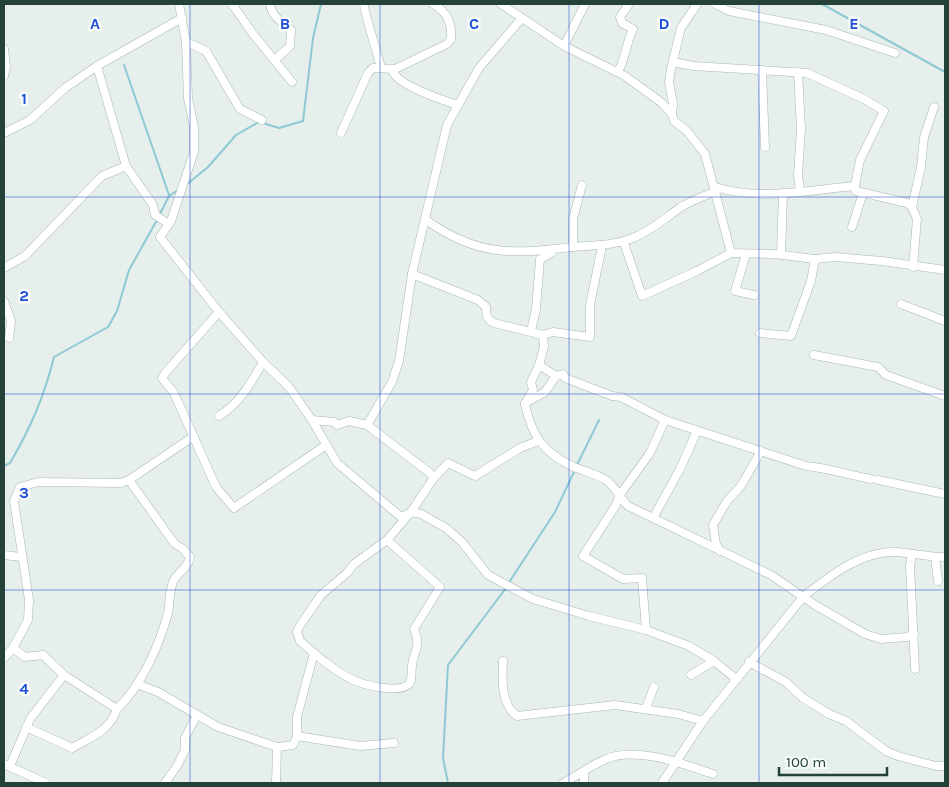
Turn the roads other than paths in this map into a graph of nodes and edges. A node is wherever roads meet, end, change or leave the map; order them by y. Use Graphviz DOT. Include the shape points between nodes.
graph roads {
  1 [pos="178,4"];
  2 [pos="232,4"];
  3 [pos="270,4"];
  4 [pos="364,4"];
  5 [pos="433,4"];
  6 [pos="501,4"];
  7 [pos="585,4"];
  8 [pos="629,4"];
  9 [pos="697,4"];
  10 [pos="715,4"];
  11 [pos="447,7"];
  12 [pos="182,18"];
  13 [pos="522,18"];
  14 [pos="186,42"];
  15 [pos="564,46"];
  16 [pos="4,49"];
  17 [pos="895,53"];
  18 [pos="275,60"];
  19 [pos="673,62"];
  20 [pos="97,66"];
  21 [pos="382,68"];
  22 [pos="395,69"];
  23 [pos="762,70"];
  24 [pos="618,72"];
  25 [pos="798,72"];
  26 [pos="4,76"];
  27 [pos="292,82"];
  28 [pos="458,105"];
  29 [pos="934,107"];
  30 [pos="672,114"];
  31 [pos="262,120"];
  32 [pos="4,133"];
  33 [pos="341,133"];
  34 [pos="765,147"];
  35 [pos="126,166"];
  36 [pos="582,185"];
  37 [pos="854,186"];
  38 [pos="715,189"];
  39 [pos="800,191"];
  40 [pos="783,193"];
  41 [pos="863,193"];
  42 [pos="912,207"];
  43 [pos="426,220"];
  44 [pos="169,224"];
  45 [pos="852,227"];
  46 [pos="624,243"];
  47 [pos="602,246"];
  48 [pos="573,247"];
  49 [pos="555,250"];
  50 [pos="731,253"];
  51 [pos="746,254"];
  52 [pos="781,255"];
  53 [pos="815,259"];
  54 [pos="913,267"];
  55 [pos="4,268"];
  56 [pos="945,270"];
  57 [pos="412,274"];
  58 [pos="754,295"];
  59 [pos="4,301"];
  60 [pos="901,304"];
  61 [pos="219,312"];
  62 [pos="945,321"];
  63 [pos="531,331"];
  64 [pos="760,333"];
  65 [pos="543,335"];
  66 [pos="9,338"];
  67 [pos="814,355"];
  68 [pos="263,362"];
  69 [pos="539,365"];
  70 [pos="556,376"];
  71 [pos="945,396"];
  72 [pos="525,404"];
  73 [pos="219,416"];
  74 [pos="312,420"];
  75 [pos="665,420"];
  76 [pos="368,425"];
  77 [pos="697,431"];
  78 [pos="194,436"];
  79 [pos="538,441"];
  80 [pos="326,444"];
  81 [pos="761,452"];
  82 [pos="433,479"];
  83 [pos="129,480"];
  84 [pos="945,494"];
  85 [pos="619,496"];
  86 [pos="411,512"];
  87 [pos="653,518"];
  88 [pos="387,540"];
  89 [pos="720,551"];
  90 [pos="912,554"];
  91 [pos="4,556"];
  92 [pos="21,557"];
  93 [pos="935,557"];
  94 [pos="945,557"];
  95 [pos="938,581"];
  96 [pos="802,597"];
  97 [pos="646,630"];
  98 [pos="914,634"];
  99 [pos="8,651"];
  100 [pos="316,655"];
  101 [pos="503,661"];
  102 [pos="714,661"];
  103 [pos="749,662"];
  104 [pos="915,669"];
  105 [pos="64,675"];
  106 [pos="691,675"];
  107 [pos="736,679"];
  108 [pos="137,684"];
  109 [pos="654,687"];
  110 [pos="646,708"];
  111 [pos="117,709"];
  112 [pos="197,715"];
  113 [pos="703,721"];
  114 [pos="26,727"];
  115 [pos="297,736"];
  116 [pos="394,743"];
  117 [pos="276,747"];
  118 [pos="676,761"];
  119 [pos="7,765"];
  120 [pos="945,766"];
  121 [pos="584,772"];
  122 [pos="713,774"];
  123 [pos="46,783"];
  124 [pos="165,783"];
  125 [pos="276,783"];
  126 [pos="563,783"];
  127 [pos="584,783"];
  128 [pos="662,783"];
  1 -- 12 [label="street"];
  2 -- 18 [label="street"];
  3 -- 18 [label="street" via="278,20 291,30 290,46"];
  4 -- 21 [label="street"];
  5 -- 11 [label="street"];
  6 -- 13 [label="street"];
  7 -- 15 [label="street"];
  8 -- 24 [label="street" via="620,17 622,23 633,29"];
  9 -- 19 [label="street" via="681,28"];
  10 -- 17 [label="street" via="729,11 826,30"];
  11 -- 22 [label="street" via="451,39 447,44"];
  12 -- 14 [label="street"];
  12 -- 20 [label="street"];
  13 -- 15 [label="street"];
  13 -- 28 [label="street" via="479,68"];
  14 -- 31 [label="street" via="206,51 240,109"];
  14 -- 44 [label="street" via="194,152"];
  15 -- 24 [label="street"];
  16 -- 26 [label="street"];
  18 -- 27 [label="street"];
  19 -- 23 [label="street"];
  19 -- 30 [label="street" via="669,82"];
  20 -- 32 [label="street" via="65,88 30,120"];
  20 -- 35 [label="street"];
  21 -- 22 [label="street"];
  21 -- 33 [label="street" via="368,72"];
  22 -- 28 [label="street" via="395,76 406,83"];
  23 -- 25 [label="street"];
  23 -- 34 [label="street"];
  24 -- 30 [label="street" via="662,103"];
  25 -- 37 [label="street" via="820,78 884,111 860,160"];
  25 -- 39 [label="street"];
  28 -- 43 [label="street" via="447,125"];
  29 -- 42 [label="street" via="924,137"];
  30 -- 38 [label="street" via="674,121 687,131 705,154"];
  35 -- 44 [label="street" via="153,205 155,215"];
  35 -- 55 [label="street" via="102,176 25,256"];
  36 -- 48 [label="street" via="573,219"];
  37 -- 39 [label="street"];
  37 -- 41 [label="street" via="856,191"];
  38 -- 40 [label="street"];
  38 -- 47 [label="street" via="681,207 664,222 632,238"];
  38 -- 50 [label="street"];
  39 -- 40 [label="street"];
  40 -- 52 [label="street"];
  41 -- 42 [label="street"];
  41 -- 45 [label="street"];
  42 -- 54 [label="street" via="917,219"];
  43 -- 49 [label="street" via="455,236 499,252"];
  43 -- 57 [label="street"];
  44 -- 61 [label="street" via="160,237 162,241"];
  46 -- 50 [label="street" via="642,296"];
  47 -- 48 [label="street"];
  47 -- 65 [label="street" via="590,305 590,337 552,332"];
  48 -- 49 [label="street"];
  49 -- 63 [label="street" via="540,259"];
  50 -- 51 [label="street"];
  51 -- 52 [label="street"];
  51 -- 58 [label="street" via="734,290"];
  52 -- 53 [label="street"];
  53 -- 54 [label="street" via="835,257"];
  53 -- 64 [label="street" via="811,281 791,336"];
  54 -- 56 [label="street"];
  57 -- 63 [label="street" via="478,300 486,307 486,314 494,323"];
  57 -- 76 [label="street" via="399,361 392,382"];
  59 -- 66 [label="street" via="11,321"];
  60 -- 62 [label="street"];
  61 -- 68 [label="street"];
  61 -- 78 [label="street" via="162,378 174,393"];
  63 -- 65 [label="street"];
  65 -- 69 [label="street" via="544,347"];
  67 -- 71 [label="street" via="878,368 886,375"];
  68 -- 73 [label="street" via="244,394"];
  68 -- 74 [label="street" via="283,380"];
  69 -- 70 [label="street"];
  69 -- 72 [label="street" via="531,382 533,390"];
  70 -- 72 [label="street" via="545,392"];
  70 -- 75 [label="street" via="563,374 565,378 621,397"];
  72 -- 79 [label="street"];
  74 -- 76 [label="street" via="337,425 354,421"];
  74 -- 80 [label="street"];
  75 -- 77 [label="street"];
  75 -- 85 [label="street" via="650,454"];
  76 -- 82 [label="street" via="430,473"];
  77 -- 81 [label="street"];
  77 -- 87 [label="street"];
  78 -- 80 [label="street" via="216,487 234,508"];
  78 -- 83 [label="street"];
  79 -- 82 [label="street" via="520,448 475,476 448,463"];
  79 -- 85 [label="street" via="547,451 570,465 605,480 617,489"];
  80 -- 86 [label="street" via="337,462 401,517"];
  81 -- 84 [label="street" via="819,469 834,469 849,475"];
  81 -- 89 [label="street" via="712,525"];
  82 -- 86 [label="street"];
  83 -- 92 [label="street" via="107,483 38,482 20,488 14,501"];
  83 -- 108 [label="street" via="174,543 190,557 188,565 173,581 168,613 152,656"];
  85 -- 87 [label="street" via="628,506"];
  85 -- 97 [label="street" via="583,556 623,579 642,578"];
  86 -- 88 [label="street"];
  86 -- 97 [label="street" via="446,528 462,542 488,575 508,587 533,599"];
  87 -- 89 [label="street"];
  88 -- 100 [label="street" via="321,594 303,619 297,632 300,640"];
  88 -- 100 [label="street" via="440,587 414,629 419,640 408,685 400,689 386,688 352,680"];
  89 -- 96 [label="street" via="771,575"];
  90 -- 93 [label="street"];
  90 -- 96 [label="street" via="894,552 869,556"];
  90 -- 98 [label="street"];
  91 -- 92 [label="street"];
  92 -- 99 [label="street" via="29,600 28,620"];
  93 -- 94 [label="street"];
  93 -- 95 [label="street"];
  96 -- 98 [label="street" via="873,637 881,639"];
  96 -- 103 [label="street"];
  97 -- 102 [label="street" via="690,646"];
  98 -- 104 [label="street"];
  99 -- 105 [label="street" via="25,657 43,655"];
  100 -- 115 [label="street" via="296,717"];
  101 -- 110 [label="street" via="501,684 511,712 517,716 615,705"];
  102 -- 106 [label="street"];
  102 -- 107 [label="street"];
  103 -- 107 [label="street"];
  103 -- 120 [label="street" via="786,682 803,698 846,721 886,751"];
  105 -- 111 [label="street"];
  105 -- 114 [label="street"];
  107 -- 113 [label="street"];
  108 -- 111 [label="street"];
  108 -- 112 [label="street" via="158,692"];
  109 -- 110 [label="street"];
  110 -- 113 [label="street"];
  111 -- 114 [label="street" via="102,733 72,748"];
  112 -- 117 [label="street" via="218,727"];
  112 -- 124 [label="street" via="185,738 185,750"];
  113 -- 118 [label="street"];
  114 -- 119 [label="street"];
  115 -- 116 [label="street" via="360,746"];
  115 -- 117 [label="street" via="292,745"];
  117 -- 125 [label="street"];
  118 -- 121 [label="street" via="647,755 621,756 605,759"];
  118 -- 122 [label="street"];
  118 -- 128 [label="street"];
  119 -- 123 [label="street"];
  121 -- 126 [label="street"];
  121 -- 127 [label="street"];
}
